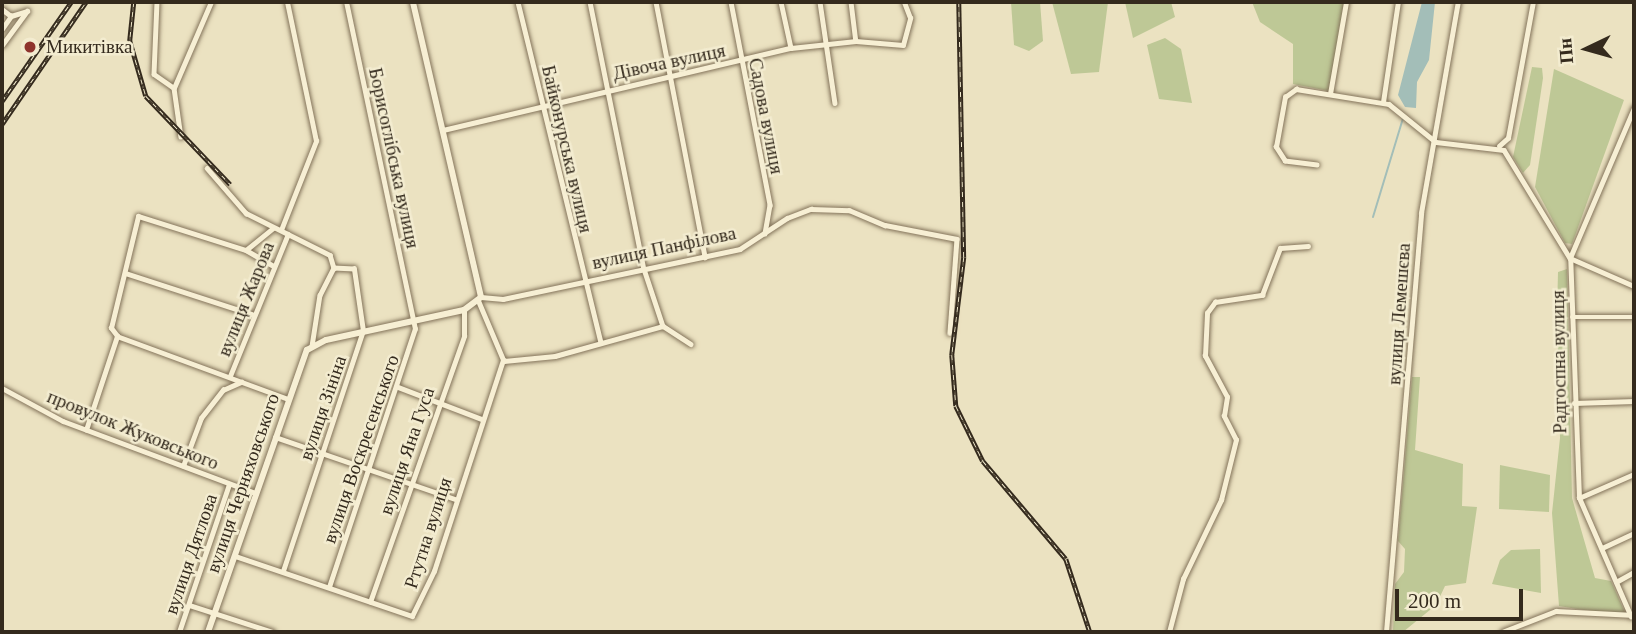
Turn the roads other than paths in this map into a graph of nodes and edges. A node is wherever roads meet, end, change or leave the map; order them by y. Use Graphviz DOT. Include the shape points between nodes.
graph roads {
  1 [pos="157,2"];
  2 [pos="211,2"];
  3 [pos="288,2"];
  4 [pos="345,2"];
  5 [pos="413,2"];
  6 [pos="518,2"];
  7 [pos="590,2"];
  8 [pos="656,2"];
  9 [pos="731,2"];
  10 [pos="781,2"];
  11 [pos="820,2"];
  12 [pos="851,2"];
  13 [pos="904,2"];
  14 [pos="1346,2"];
  15 [pos="1398,2"];
  16 [pos="1458,2"];
  17 [pos="1533,2"];
  18 [pos="2,9"];
  19 [pos="11,16"];
  20 [pos="2,29"];
  21 [pos="856,41"];
  22 [pos="827,44"];
  23 [pos="2,45"];
  24 [pos="791,48"];
  25 [pos="741,60"];
  26 [pos="672,74"];
  27 [pos="174,89"];
  28 [pos="610,89"];
  29 [pos="1330,94"];
  30 [pos="1383,102"];
  31 [pos="835,103"];
  32 [pos="542,105"];
  33 [pos="1634,108"];
  34 [pos="443,130"];
  35 [pos="181,137"];
  36 [pos="1433,140"];
  37 [pos="1499,147"];
  38 [pos="1317,164"];
  39 [pos="207,168"];
  40 [pos="274,227"];
  41 [pos="281,230"];
  42 [pos="288,234"];
  43 [pos="765,235"];
  44 [pos="1308,246"];
  45 [pos="246,250"];
  46 [pos="705,257"];
  47 [pos="1570,258"];
  48 [pos="272,265"];
  49 [pos="334,268"];
  50 [pos="644,269"];
  51 [pos="125,273"];
  52 [pos="583,281"];
  53 [pos="1634,286"];
  54 [pos="480,299"];
  55 [pos="464,310"];
  56 [pos="252,314"];
  57 [pos="1572,317"];
  58 [pos="1634,317"];
  59 [pos="415,320"];
  60 [pos="663,326"];
  61 [pos="363,331"];
  62 [pos="950,333"];
  63 [pos="117,336"];
  64 [pos="601,343"];
  65 [pos="691,344"];
  66 [pos="312,346"];
  67 [pos="504,360"];
  68 [pos="230,376"];
  69 [pos="244,381"];
  70 [pos="2,387"];
  71 [pos="398,387"];
  72 [pos="288,399"];
  73 [pos="439,401"];
  74 [pos="1634,401"];
  75 [pos="1574,403"];
  76 [pos="483,420"];
  77 [pos="86,429"];
  78 [pos="275,438"];
  79 [pos="323,452"];
  80 [pos="183,466"];
  81 [pos="369,469"];
  82 [pos="1634,474"];
  83 [pos="229,484"];
  84 [pos="411,484"];
  85 [pos="256,493"];
  86 [pos="1579,498"];
  87 [pos="454,499"];
  88 [pos="1634,533"];
  89 [pos="1602,548"];
  90 [pos="235,556"];
  91 [pos="282,571"];
  92 [pos="1634,572"];
  93 [pos="1616,582"];
  94 [pos="329,587"];
  95 [pos="370,601"];
  96 [pos="189,605"];
  97 [pos="215,612"];
  98 [pos="1633,616"];
  99 [pos="264,631"];
  100 [pos="179,632"];
  101 [pos="208,632"];
  102 [pos="273,632"];
  103 [pos="1169,632"];
  104 [pos="1386,632"];
  105 [pos="1502,632"];
  1 -- 27 [label="street" via="155,74"];
  2 -- 27 [label="street"];
  3 -- 41 [label="street, вулиця Жарова" via="316,141"];
  4 -- 59 [label="street, Борисоглібська вулиця"];
  5 -- 34 [label="main road"];
  6 -- 32 [label="street, Байконурська вулиця"];
  7 -- 28 [label="street"];
  8 -- 26 [label="street"];
  9 -- 25 [label="street, Садова вулиця"];
  10 -- 24 [label="street"];
  11 -- 22 [label="street"];
  12 -- 21 [label="street"];
  13 -- 21 [label="street, Дівоча вулиця" via="910,18 903,45"];
  14 -- 29 [label="street"];
  15 -- 30 [label="street"];
  16 -- 36 [label="street, вулиця Лемешєва"];
  17 -- 37 [label="street" via="1508,138"];
  18 -- 19 [label="street"];
  19 -- 20 [label="street"];
  19 -- 23 [label="street" via="27,10"];
  21 -- 22 [label="street, Дівоча вулиця"];
  22 -- 24 [label="street, Дівоча вулиця"];
  22 -- 31 [label="street"];
  24 -- 25 [label="street, Дівоча вулиця"];
  25 -- 26 [label="street, Дівоча вулиця"];
  25 -- 43 [label="street, Садова вулиця" via="769,205"];
  26 -- 28 [label="street, Дівоча вулиця"];
  26 -- 46 [label="street"];
  27 -- 35 [label="street"];
  28 -- 32 [label="street, Дівоча вулиця"];
  28 -- 50 [label="street"];
  29 -- 30 [label="street"];
  29 -- 38 [label="street" via="1296,89 1277,114 1276,147 1285,161"];
  30 -- 36 [label="street"];
  32 -- 34 [label="street, Дівоча вулиця"];
  32 -- 52 [label="street, Байконурська вулиця"];
  33 -- 47 [label="street, Радгоспна вулиця"];
  34 -- 54 [label="main road"];
  36 -- 37 [label="street"];
  36 -- 104 [label="street, вулиця Лемешєва" via="1421,213"];
  37 -- 47 [label="street"];
  39 -- 40 [label="street" via="233,204"];
  40 -- 41 [label="street"];
  40 -- 45 [label="street"];
  41 -- 42 [label="street"];
  42 -- 48 [label="street, вулиця Жарова"];
  42 -- 49 [label="street" via="330,256"];
  43 -- 46 [label="street, вулиця Панфілова"];
  43 -- 62 [label="street, вулиця Панфілова" via="811,209 849,210 885,225 947,233 957,239"];
  44 -- 103 [label="street" via="1280,248 1262,295 1215,302 1207,313 1205,356 1227,397 1224,415 1236,440 1221,500 1183,579"];
  45 -- 48 [label="street"];
  45 -- 51 [label="street" via="138,216"];
  46 -- 50 [label="street, вулиця Панфілова"];
  47 -- 53 [label="street"];
  47 -- 57 [label="street, Радгоспна вулиця"];
  48 -- 56 [label="street, вулиця Жарова"];
  49 -- 61 [label="street, вулиця Зініна" via="354,269"];
  49 -- 66 [label="street" via="320,295"];
  50 -- 52 [label="street, вулиця Панфілова"];
  50 -- 60 [label="street"];
  51 -- 56 [label="street"];
  51 -- 63 [label="street" via="111,328"];
  52 -- 54 [label="street, вулиця Панфілова" via="503,299"];
  52 -- 64 [label="street, Байконурська вулиця"];
  54 -- 55 [label="main road, вулиця Панфілова"];
  54 -- 67 [label="street"];
  55 -- 59 [label="main road, вулиця Панфілова"];
  55 -- 73 [label="street, вулиця Яна Гуса" via="464,336"];
  56 -- 68 [label="street, вулиця Жарова"];
  57 -- 58 [label="street"];
  57 -- 75 [label="street, Радгоспна вулиця"];
  59 -- 61 [label="main road, вулиця Панфілова"];
  59 -- 71 [label="street, вулиця Воскресенського"];
  60 -- 64 [label="street"];
  60 -- 65 [label="street"];
  61 -- 66 [label="main road, вулиця Панфілова"];
  61 -- 79 [label="street, вулиця Зініна"];
  63 -- 68 [label="street"];
  63 -- 77 [label="street"];
  64 -- 67 [label="street"];
  66 -- 72 [label="main road, вулиця Черняховського"];
  67 -- 76 [label="street, Ртутна вулиця"];
  68 -- 69 [label="street"];
  69 -- 72 [label="street"];
  69 -- 80 [label="street" via="223,390 201,418"];
  70 -- 77 [label="street, провулок Жуковського"];
  71 -- 73 [label="street"];
  71 -- 81 [label="street, вулиця Воскресенського"];
  72 -- 78 [label="main road, вулиця Черняховського"];
  73 -- 76 [label="street"];
  73 -- 84 [label="street, вулиця Яна Гуса"];
  74 -- 75 [label="street"];
  75 -- 86 [label="street, Радгоспна вулиця"];
  76 -- 87 [label="street, Ртутна вулиця"];
  77 -- 80 [label="street, провулок Жуковського"];
  78 -- 79 [label="street"];
  78 -- 85 [label="main road, вулиця Черняховського"];
  79 -- 81 [label="street"];
  79 -- 91 [label="street, вулиця Зініна"];
  80 -- 83 [label="street, провулок Жуковського"];
  81 -- 84 [label="street"];
  81 -- 94 [label="street, вулиця Воскресенського"];
  82 -- 86 [label="street"];
  83 -- 85 [label="street, провулок Жуковського"];
  83 -- 96 [label="street, вулиця Дятлова"];
  84 -- 87 [label="street"];
  84 -- 95 [label="street, вулиця Яна Гуса"];
  85 -- 90 [label="main road, вулиця Черняховського"];
  86 -- 89 [label="street, Радгоспна вулиця"];
  87 -- 95 [label="street, Ртутна вулиця" via="420,607 412,616"];
  88 -- 89 [label="street"];
  89 -- 93 [label="street, Радгоспна вулиця"];
  90 -- 91 [label="street, Ртутна вулиця"];
  90 -- 97 [label="main road, вулиця Черняховського"];
  91 -- 94 [label="street, Ртутна вулиця"];
  92 -- 93 [label="street"];
  93 -- 98 [label="street, Радгоспна вулиця"];
  94 -- 95 [label="street, Ртутна вулиця"];
  96 -- 97 [label="street"];
  96 -- 100 [label="street, вулиця Дятлова"];
  97 -- 99 [label="street"];
  97 -- 101 [label="main road, вулиця Черняховського"];
  98 -- 105 [label="street" via="1556,611"];
  99 -- 102 [label="street"];
}
